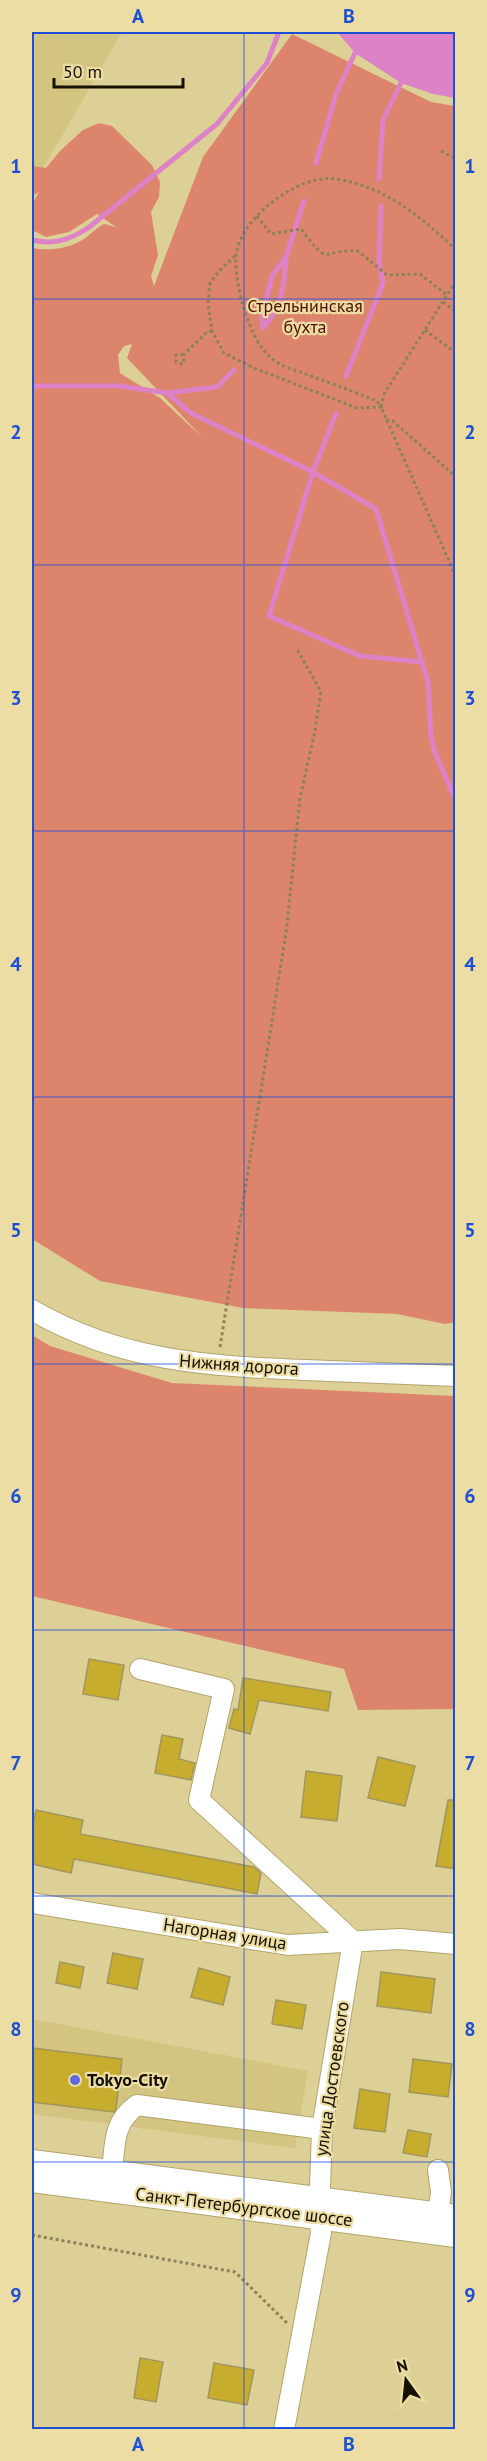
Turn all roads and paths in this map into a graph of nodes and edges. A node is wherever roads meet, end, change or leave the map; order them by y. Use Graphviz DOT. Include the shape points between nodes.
graph roads {
  1 [pos="441,151"];
  2 [pos="456,159"];
  3 [pos="257,216"];
  4 [pos="456,250"];
  5 [pos="236,256"];
  6 [pos="456,281"];
  7 [pos="447,295"];
  8 [pos="442,302"];
  9 [pos="456,312"];
  10 [pos="425,330"];
  11 [pos="212,331"];
  12 [pos="456,353"];
  13 [pos="183,355"];
  14 [pos="381,407"];
  15 [pos="385,420"];
  16 [pos="456,477"];
  17 [pos="456,577"];
  18 [pos="297,649"];
  19 [pos="32,1310"];
  20 [pos="218,1357"];
  21 [pos="456,1376"];
  22 [pos="140,1669"];
  23 [pos="32,1904"];
  24 [pos="352,1941"];
  25 [pos="456,1944"];
  26 [pos="322,2129"];
  27 [pos="32,2162"];
  28 [pos="438,2170"];
  29 [pos="112,2172"];
  30 [pos="32,2180"];
  31 [pos="320,2208"];
  32 [pos="447,2216"];
  33 [pos="32,2235"];
  34 [pos="456,2235"];
  35 [pos="301,2337"];
  36 [pos="284,2430"];
  1 -- 2 [label="path"];
  3 -- 4 [label="path" via="292,189 334,178 388,194 421,217"];
  3 -- 5 [label="path"];
  3 -- 7 [label="path" via="271,234 301,229 321,254 358,251 387,275 420,274"];
  5 -- 11 [label="path" via="210,283"];
  5 -- 14 [label="path" via="244,311 262,350 280,364 377,400"];
  6 -- 7 [label="path"];
  7 -- 8 [label="path"];
  8 -- 9 [label="path"];
  8 -- 10 [label="path"];
  10 -- 12 [label="path"];
  10 -- 14 [label="path" via="384,394"];
  11 -- 13 [label="path"];
  11 -- 14 [label="path" via="224,353 254,368 357,408"];
  14 -- 15 [label="path"];
  15 -- 16 [label="path" via="393,421"];
  15 -- 17 [label="path"];
  18 -- 20 [label="path" via="321,692 300,798 286,933"];
  19 -- 21 [label="street, Нижняя дорога" via="100,1342 164,1359 216,1366"];
  22 -- 24 [label="street" via="224,1689 199,1800"];
  23 -- 24 [label="street, Нагорная улица" via="288,1945"];
  24 -- 25 [label="street, Нагорная улица"];
  24 -- 26 [label="street, улица Достоевского"];
  26 -- 29 [label="street" via="137,2105 125,2113 119,2125"];
  26 -- 31 [label="street, улица Достоевского"];
  27 -- 29 [label="main road, Санкт-Петербургское шоссе"];
  28 -- 32 [label="street"];
  29 -- 31 [label="main road, Санкт-Петербургское шоссе"];
  30 -- 31 [label="main road, Санкт-Петербургское шоссе"];
  31 -- 32 [label="main road, Санкт-Петербургское шоссе"];
  31 -- 34 [label="main road, Санкт-Петербургское шоссе"];
  31 -- 35 [label="street, улица Достоевского" via="321,2233"];
  33 -- 35 [label="path" via="235,2272"];
  35 -- 36 [label="street, улица Достоевского"];
}
